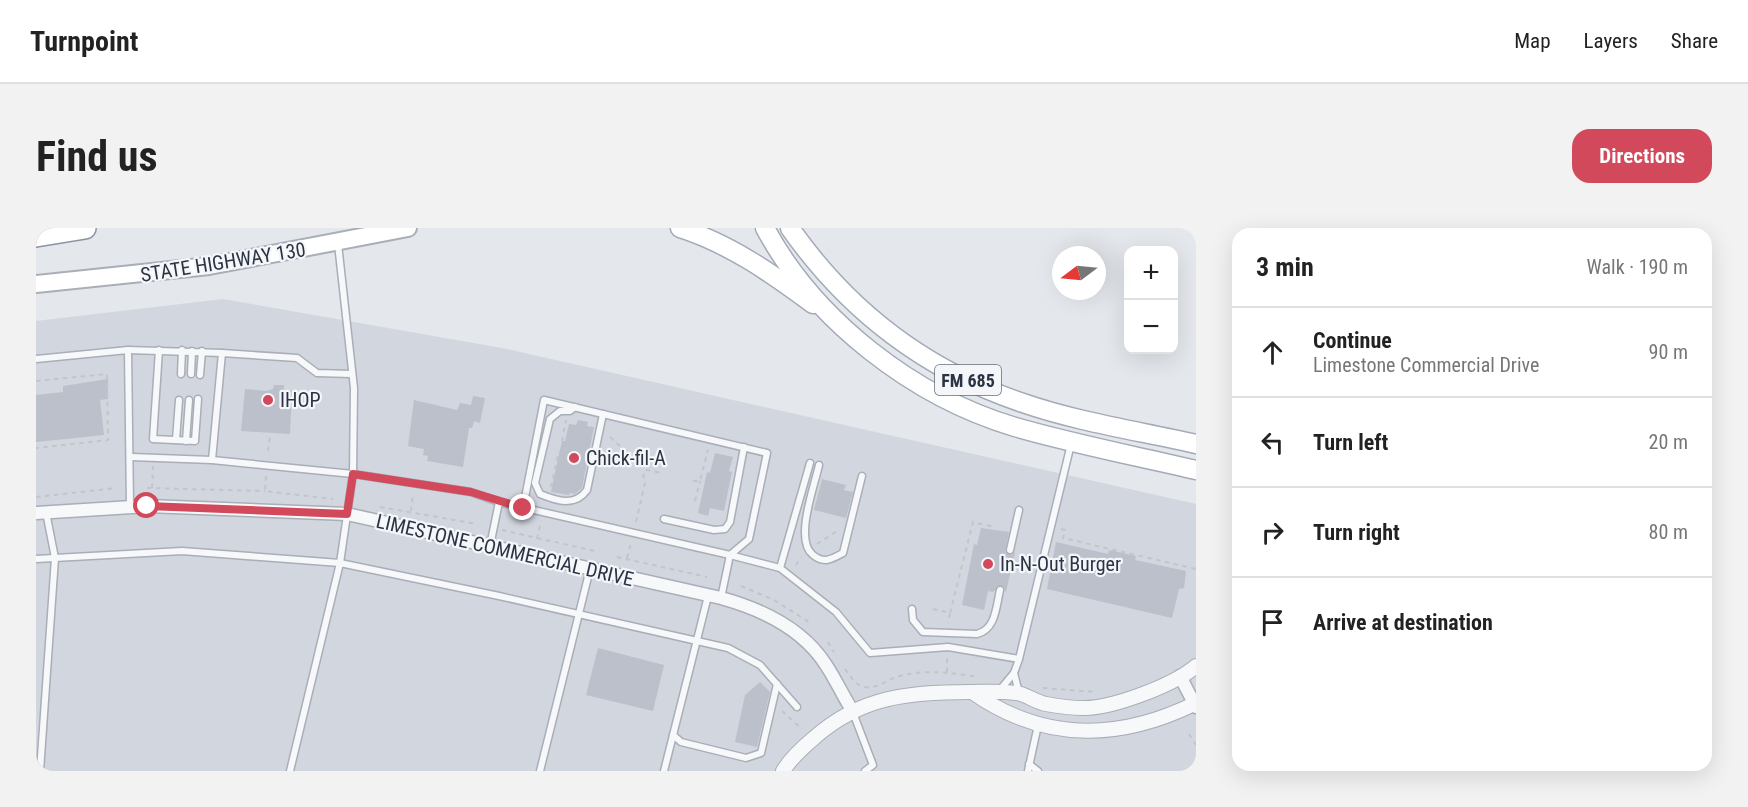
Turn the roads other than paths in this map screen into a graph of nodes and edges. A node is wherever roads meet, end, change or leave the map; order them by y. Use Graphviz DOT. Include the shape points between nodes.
graph roads {
  1 [pos="85,228"];
  2 [pos="408,228"];
  3 [pos="680,228"];
  4 [pos="765,228"];
  5 [pos="790,228"];
  6 [pos="36,236"];
  7 [pos="338,244"];
  8 [pos="36,284"];
  9 [pos="834,319"];
  10 [pos="128,350"];
  11 [pos="159,350"];
  12 [pos="182,350"];
  13 [pos="192,351"];
  14 [pos="202,351"];
  15 [pos="222,352"];
  16 [pos="36,359"];
  17 [pos="181,374"];
  18 [pos="191,374"];
  19 [pos="352,374"];
  20 [pos="200,375"];
  21 [pos="198,399"];
  22 [pos="179,400"];
  23 [pos="189,400"];
  24 [pos="575,407"];
  25 [pos="603,414"];
  26 [pos="176,440"];
  27 [pos="186,441"];
  28 [pos="1072,441"];
  29 [pos="1196,444"];
  30 [pos="744,447"];
  31 [pos="131,457"];
  32 [pos="212,460"];
  33 [pos="810,463"];
  34 [pos="819,465"];
  35 [pos="1196,470"];
  36 [pos="353,474"];
  37 [pos="862,476"];
  38 [pos="499,502"];
  39 [pos="130,507"];
  40 [pos="523,508"];
  41 [pos="1019,510"];
  42 [pos="41,513"];
  43 [pos="347,514"];
  44 [pos="664,519"];
  45 [pos="489,546"];
  46 [pos="1010,550"];
  47 [pos="730,555"];
  48 [pos="55,558"];
  49 [pos="36,559"];
  50 [pos="340,563"];
  51 [pos="780,568"];
  52 [pos="590,569"];
  53 [pos="1000,590"];
  54 [pos="708,595"];
  55 [pos="721,598"];
  56 [pos="912,609"];
  57 [pos="578,613"];
  58 [pos="696,639"];
  59 [pos="1019,659"];
  60 [pos="1196,666"];
  61 [pos="1014,673"];
  62 [pos="1180,676"];
  63 [pos="777,684"];
  64 [pos="998,691"];
  65 [pos="972,692"];
  66 [pos="1019,693"];
  67 [pos="1043,703"];
  68 [pos="1195,705"];
  69 [pos="797,707"];
  70 [pos="852,710"];
  71 [pos="1038,725"];
  72 [pos="673,735"];
  73 [pos="1028,767"];
  74 [pos="40,771"];
  75 [pos="290,771"];
  76 [pos="540,771"];
  77 [pos="664,771"];
  78 [pos="783,771"];
  79 [pos="865,771"];
  80 [pos="1038,771"];
  1 -- 6 [label="highway"];
  2 -- 7 [label="main road, STATE HIGHWAY 130"];
  3 -- 9 [label="main road, FM 685" via="753,261"];
  4 -- 9 [label="main road, FM 685"];
  5 -- 29 [label="main road, FM 685 / FM 685" via="807,253 853,303 900,342 939,366 1024,403"];
  7 -- 8 [label="main road, STATE HIGHWAY 130" via="209,266"];
  7 -- 19 [label="lane"];
  9 -- 28 [label="main road, FM 685 / FM 685" via="863,346 926,388 1014,427"];
  10 -- 11 [label="lane"];
  10 -- 16 [label="lane"];
  10 -- 31 [label="lane"];
  11 -- 12 [label="lane"];
  11 -- 26 [label="lane" via="153,439"];
  12 -- 13 [label="lane"];
  12 -- 17 [label="lane"];
  13 -- 14 [label="lane"];
  13 -- 18 [label="lane"];
  14 -- 15 [label="lane"];
  14 -- 20 [label="lane"];
  15 -- 19 [label="lane" via="297,358 317,373"];
  15 -- 32 [label="lane"];
  19 -- 36 [label="lane"];
  21 -- 27 [label="lane" via="195,441"];
  22 -- 26 [label="lane"];
  23 -- 27 [label="lane"];
  24 -- 25 [label="lane"];
  24 -- 25 [label="lane" via="550,419 535,483 540,494 552,499 572,502 587,490"];
  24 -- 40 [label="lane" via="544,400"];
  25 -- 30 [label="lane"];
  26 -- 27 [label="lane"];
  28 -- 35 [label="main road, FM 685 / FM 685"];
  28 -- 59 [label="lane"];
  30 -- 44 [label="lane" via="730,522 724,529"];
  30 -- 47 [label="lane" via="767,453 749,539"];
  31 -- 32 [label="lane"];
  31 -- 39 [label="lane"];
  32 -- 36 [label="lane"];
  33 -- 51 [label="lane"];
  34 -- 37 [label="lane" via="803,537 807,551 819,560 830,560 843,553"];
  36 -- 38 [label="lane" via="471,492"];
  36 -- 43 [label="lane"];
  38 -- 40 [label="lane"];
  38 -- 45 [label="lane"];
  39 -- 42 [label="street, LIMESTONE COMMERCIAL DRIVE"];
  39 -- 43 [label="street, LIMESTONE COMMERCIAL DRIVE"];
  40 -- 47 [label="lane"];
  41 -- 46 [label="lane"];
  42 -- 48 [label="lane"];
  43 -- 45 [label="street, LIMESTONE COMMERCIAL DRIVE"];
  43 -- 50 [label="lane"];
  45 -- 52 [label="street, LIMESTONE COMMERCIAL DRIVE"];
  47 -- 51 [label="lane"];
  47 -- 55 [label="lane"];
  48 -- 49 [label="lane"];
  48 -- 50 [label="lane" via="182,551"];
  48 -- 74 [label="lane"];
  50 -- 57 [label="lane"];
  50 -- 75 [label="lane"];
  51 -- 59 [label="lane" via="836,612 870,653 948,647"];
  52 -- 54 [label="street, LIMESTONE COMMERCIAL DRIVE"];
  52 -- 57 [label="lane"];
  53 -- 56 [label="lane" via="992,625 976,634 923,632 913,620"];
  54 -- 55 [label="street, LIMESTONE COMMERCIAL DRIVE"];
  54 -- 58 [label="lane"];
  55 -- 70 [label="street, LIMESTONE COMMERCIAL DRIVE" via="748,605 776,619 806,641 825,663"];
  57 -- 58 [label="lane"];
  57 -- 76 [label="lane"];
  58 -- 63 [label="lane" via="728,648 760,665"];
  58 -- 72 [label="lane"];
  59 -- 61 [label="lane"];
  60 -- 62 [label="street"];
  61 -- 64 [label="lane"];
  61 -- 66 [label="lane"];
  62 -- 67 [label="street" via="1113,704 1083,709"];
  62 -- 68 [label="street"];
  63 -- 69 [label="lane"];
  63 -- 72 [label="lane" via="761,753 756,756 746,758 681,742"];
  64 -- 65 [label="street"];
  64 -- 66 [label="street"];
  65 -- 70 [label="street" via="897,696"];
  65 -- 71 [label="street" via="992,706"];
  66 -- 67 [label="street"];
  67 -- 71 [label="street"];
  68 -- 71 [label="street" via="1123,729 1092,732"];
  70 -- 78 [label="street" via="816,736"];
  70 -- 79 [label="lane" via="873,765"];
  71 -- 73 [label="lane"];
  72 -- 77 [label="lane"];
  73 -- 80 [label="lane"];
}
